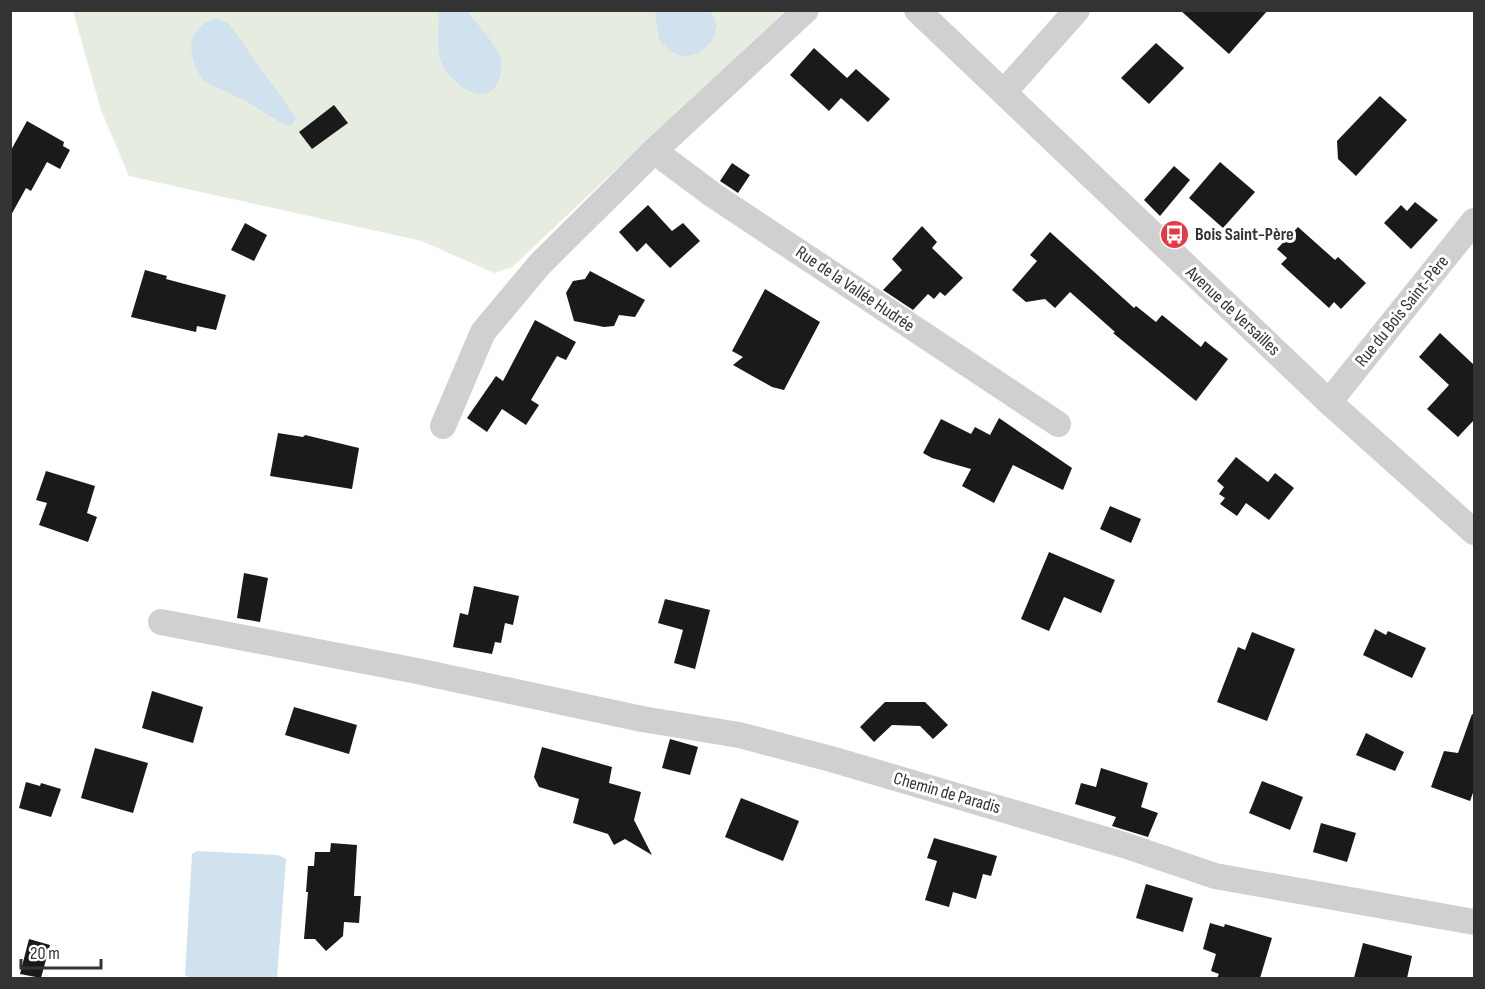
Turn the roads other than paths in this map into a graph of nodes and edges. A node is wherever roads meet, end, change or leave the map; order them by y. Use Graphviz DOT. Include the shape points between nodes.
graph roads {
  1 [pos="806,10"];
  2 [pos="917,10"];
  3 [pos="1077,10"];
  4 [pos="1004,92"];
  5 [pos="654,151"];
  6 [pos="1474,221"];
  7 [pos="1329,402"];
  8 [pos="1058,423"];
  9 [pos="442,426"];
  10 [pos="1474,532"];
  11 [pos="161,622"];
  12 [pos="1474,922"];
  1 -- 5 [label="street"];
  2 -- 4 [label="street, Avenue de Versailles"];
  3 -- 4 [label="street"];
  4 -- 7 [label="street, Avenue de Versailles"];
  5 -- 8 [label="street, Rue de la Vallée Hudrée" via="713,195"];
  5 -- 9 [label="street" via="540,264 483,332"];
  6 -- 7 [label="street, Rue du Bois Saint-Père"];
  7 -- 10 [label="street, Avenue de Versailles"];
  11 -- 12 [label="street, Chemin de Paradis" via="739,735 1115,843 1215,876"];
}
